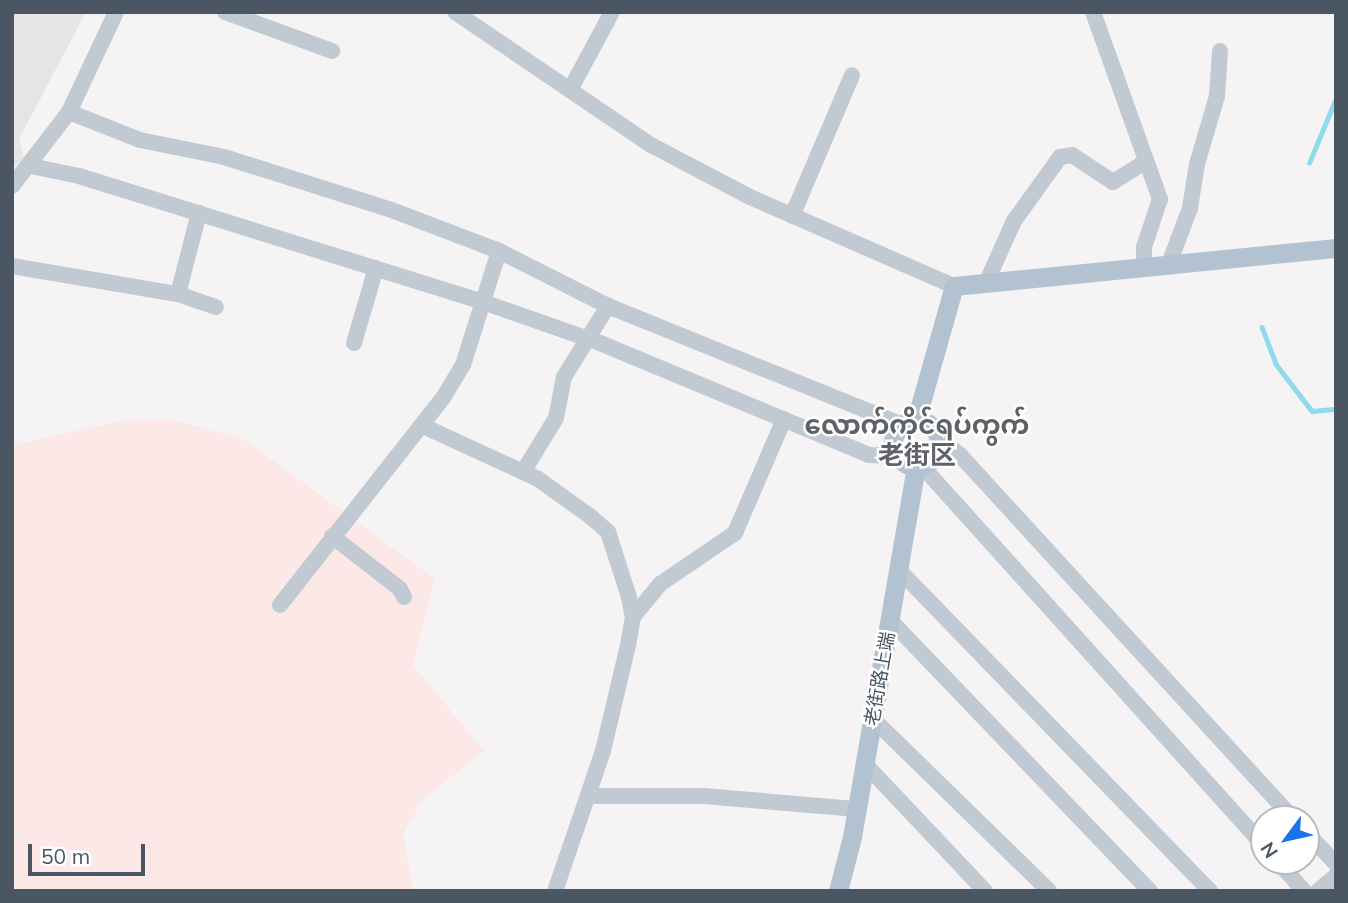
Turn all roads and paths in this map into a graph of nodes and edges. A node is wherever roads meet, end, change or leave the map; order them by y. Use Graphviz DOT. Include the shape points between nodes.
graph roads {
  1 [pos="116,12"];
  2 [pos="225,12"];
  3 [pos="612,12"];
  4 [pos="1093,12"];
  5 [pos="458,13"];
  6 [pos="332,51"];
  7 [pos="1220,51"];
  8 [pos="852,75"];
  9 [pos="570,89"];
  10 [pos="69,112"];
  11 [pos="1144,163"];
  12 [pos="31,166"];
  13 [pos="12,186"];
  14 [pos="199,214"];
  15 [pos="792,216"];
  16 [pos="1336,248"];
  17 [pos="499,251"];
  18 [pos="1169,264"];
  19 [pos="1144,266"];
  20 [pos="12,267"];
  21 [pos="376,268"];
  22 [pos="987,281"];
  23 [pos="954,286"];
  24 [pos="178,294"];
  25 [pos="483,302"];
  26 [pos="608,306"];
  27 [pos="216,307"];
  28 [pos="585,338"];
  29 [pos="354,342"];
  30 [pos="784,419"];
  31 [pos="909,422"];
  32 [pos="422,426"];
  33 [pos="939,439"];
  34 [pos="898,456"];
  35 [pos="919,466"];
  36 [pos="523,472"];
  37 [pos="332,536"];
  38 [pos="899,570"];
  39 [pos="404,597"];
  40 [pos="279,605"];
  41 [pos="633,617"];
  42 [pos="890,620"];
  43 [pos="873,719"];
  44 [pos="865,764"];
  45 [pos="589,796"];
  46 [pos="1281,805"];
  47 [pos="857,809"];
  48 [pos="1250,831"];
  49 [pos="1320,847"];
  50 [pos="1336,864"];
  51 [pos="1290,875"];
  52 [pos="1336,876"];
  53 [pos="844,885"];
  54 [pos="555,891"];
  55 [pos="985,891"];
  56 [pos="1049,891"];
  57 [pos="1150,891"];
  58 [pos="1210,891"];
  59 [pos="1304,891"];
  60 [pos="1318,891"];
  1 -- 10 [label="street"];
  2 -- 6 [label="street"];
  3 -- 9 [label="street"];
  4 -- 11 [label="street"];
  5 -- 9 [label="street"];
  7 -- 18 [label="street" via="1217,96 1197,164 1190,208"];
  8 -- 15 [label="street"];
  9 -- 15 [label="street" via="652,145"];
  10 -- 12 [label="street"];
  10 -- 17 [label="street" via="140,140 224,157 388,209"];
  11 -- 19 [label="street" via="1160,199 1144,247"];
  11 -- 22 [label="street" via="1113,181 1072,155 1060,157 1014,220"];
  12 -- 13 [label="street"];
  12 -- 14 [label="street"];
  14 -- 21 [label="street"];
  14 -- 24 [label="street"];
  15 -- 23 [label="street"];
  16 -- 18 [label="main road"];
  17 -- 25 [label="street"];
  17 -- 26 [label="street"];
  18 -- 19 [label="main road"];
  19 -- 22 [label="main road"];
  20 -- 24 [label="street"];
  21 -- 25 [label="street"];
  21 -- 29 [label="street"];
  22 -- 23 [label="main road"];
  23 -- 31 [label="main road"];
  24 -- 27 [label="street"];
  25 -- 28 [label="street"];
  25 -- 32 [label="street" via="463,365"];
  26 -- 28 [label="street"];
  26 -- 31 [label="street"];
  28 -- 30 [label="street"];
  28 -- 36 [label="street" via="564,377 556,418"];
  30 -- 34 [label="street" via="869,455"];
  30 -- 41 [label="street" via="735,533 660,584"];
  31 -- 33 [label="main road" via="931,425"];
  31 -- 34 [label="main road" via="894,443"];
  32 -- 36 [label="street"];
  32 -- 37 [label="street"];
  33 -- 35 [label="main road" via="936,456"];
  33 -- 46 [label="street" via="960,455"];
  34 -- 35 [label="main road"];
  35 -- 38 [label="main road, 老街路上端"];
  35 -- 48 [label="street"];
  36 -- 41 [label="street" via="563,495 608,532"];
  37 -- 39 [label="street" via="398,587"];
  37 -- 40 [label="street"];
  38 -- 42 [label="main road, 老街路上端"];
  38 -- 58 [label="street"];
  41 -- 45 [label="street"];
  42 -- 43 [label="main road, 老街路上端"];
  42 -- 57 [label="street"];
  43 -- 44 [label="main road, 老街路上端"];
  43 -- 56 [label="street"];
  44 -- 47 [label="main road, 老街路上端"];
  44 -- 55 [label="street"];
  45 -- 47 [label="street" via="704,796"];
  45 -- 54 [label="street"];
  47 -- 53 [label="main road, 老街路上端"];
  49 -- 50 [label="street"];
  51 -- 59 [label="street"];
  52 -- 60 [label="street"];
}
